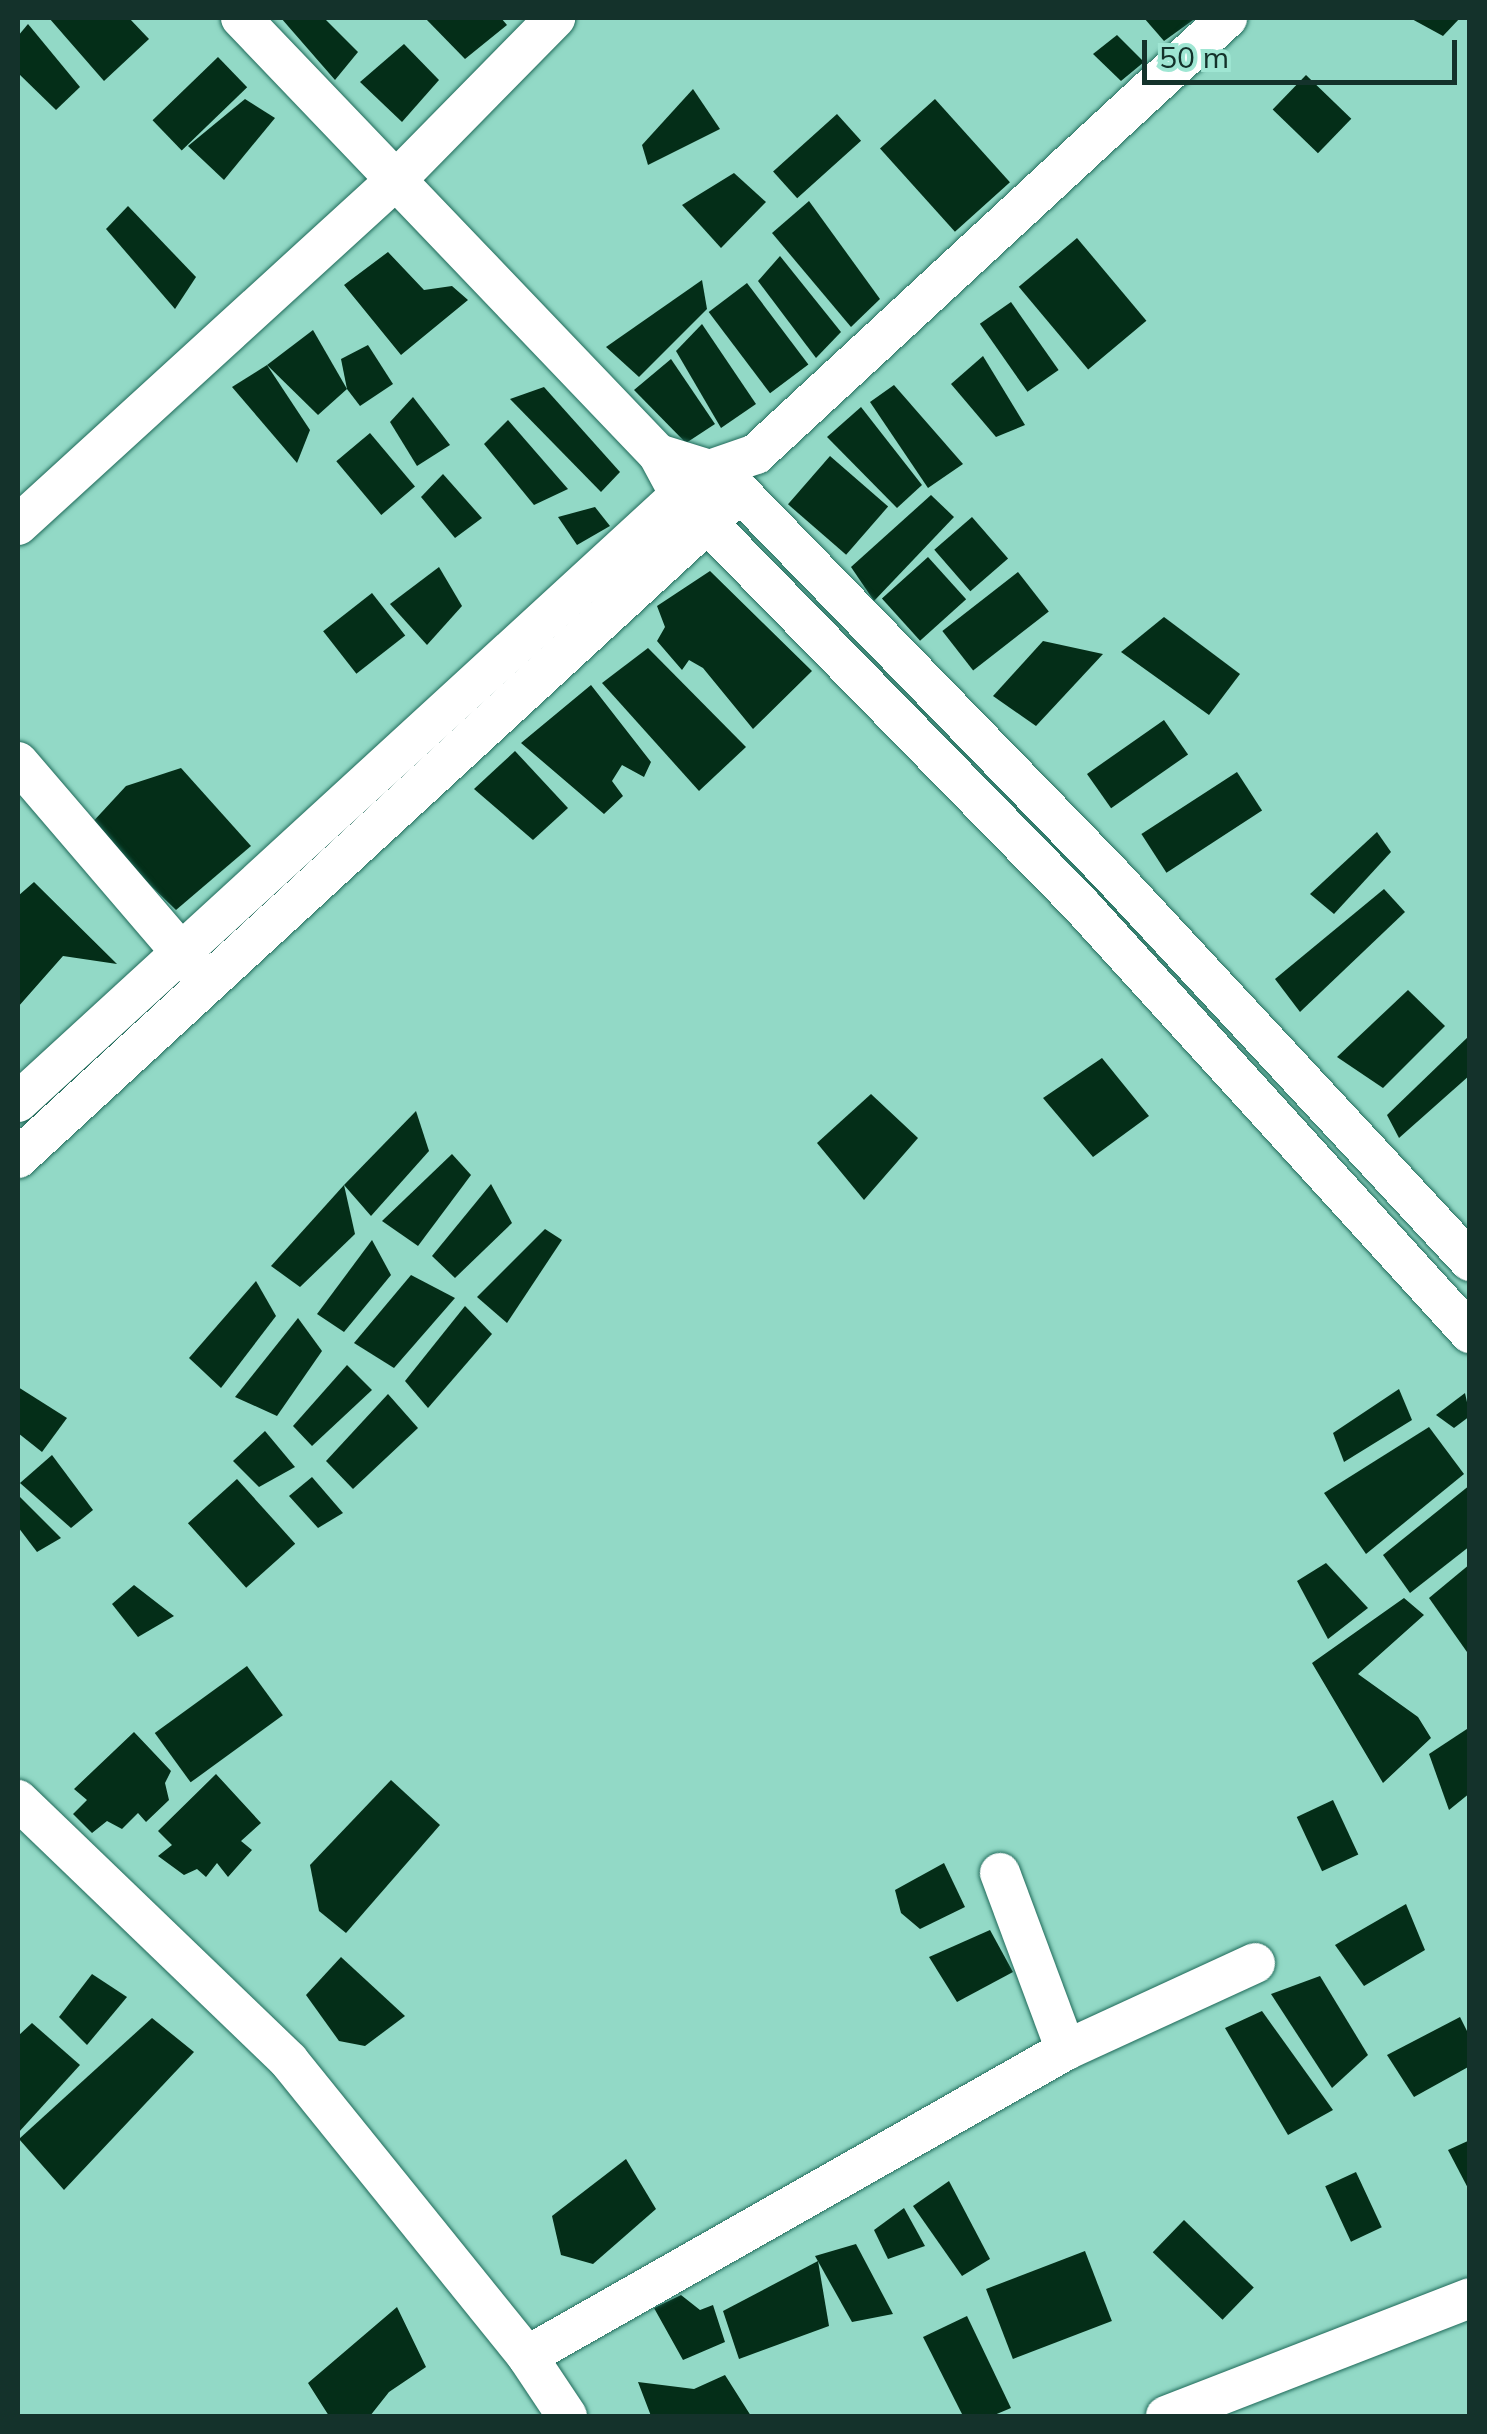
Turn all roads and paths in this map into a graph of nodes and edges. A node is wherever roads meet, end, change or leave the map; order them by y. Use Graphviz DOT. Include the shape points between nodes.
graph roads {
  1 [pos="241,18"];
  2 [pos="555,18"];
  3 [pos="1227,18"];
  4 [pos="399,177"];
  5 [pos="710,495"];
  6 [pos="18,526"];
  7 [pos="18,762"];
  8 [pos="194,967"];
  9 [pos="18,1102"];
  10 [pos="18,1158"];
  11 [pos="1464,1242"];
  12 [pos="1470,1333"];
  13 [pos="18,1800"];
  14 [pos="1000,1873"];
  15 [pos="1256,1964"];
  16 [pos="1066,2050"];
  17 [pos="1470,2298"];
  18 [pos="527,2356"];
  19 [pos="568,2416"];
  20 [pos="1166,2416"];
  1 -- 4 [label="street"];
  2 -- 4 [label="street"];
  3 -- 5 [label="street"];
  4 -- 5 [label="street" via="658,454"];
  4 -- 6 [label="street"];
  5 -- 8 [label="street"];
  5 -- 11 [label="street"];
  5 -- 12 [label="street"];
  7 -- 8 [label="street"];
  8 -- 9 [label="street"];
  8 -- 10 [label="street"];
  13 -- 18 [label="street" via="290,2061"];
  14 -- 16 [label="street"];
  15 -- 16 [label="street"];
  16 -- 18 [label="street"];
  17 -- 20 [label="street"];
  18 -- 19 [label="street"];
}
